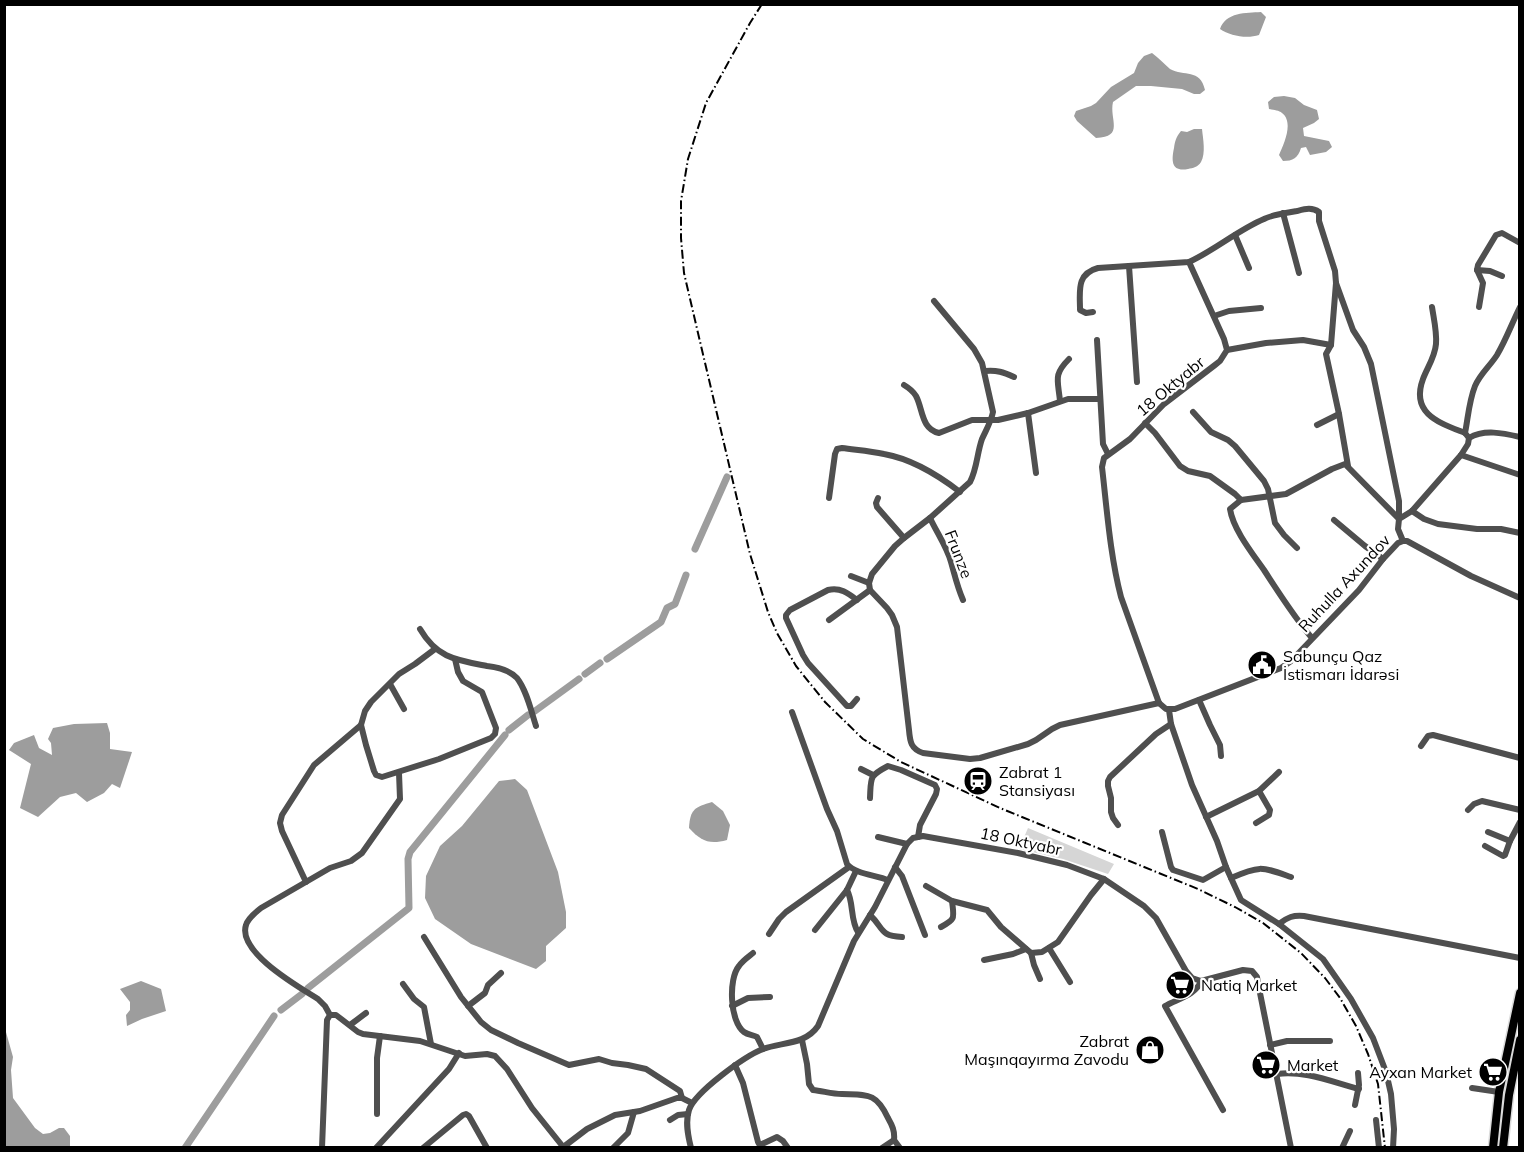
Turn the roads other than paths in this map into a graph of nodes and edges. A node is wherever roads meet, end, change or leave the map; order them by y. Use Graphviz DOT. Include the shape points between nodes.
graph roads {
  1 [pos="1283,213"];
  2 [pos="1235,235"];
  3 [pos="1520,243"];
  4 [pos="1189,262"];
  5 [pos="1129,266"];
  6 [pos="1249,268"];
  7 [pos="1477,270"];
  8 [pos="1299,273"];
  9 [pos="1502,276"];
  10 [pos="1336,283"];
  11 [pos="934,301"];
  12 [pos="1479,307"];
  13 [pos="1520,307"];
  14 [pos="1261,308"];
  15 [pos="1432,308"];
  16 [pos="1093,312"];
  17 [pos="1214,316"];
  18 [pos="1097,340"];
  19 [pos="1331,345"];
  20 [pos="1227,350"];
  21 [pos="1069,359"];
  22 [pos="985,371"];
  23 [pos="1014,377"];
  24 [pos="1137,382"];
  25 [pos="904,385"];
  26 [pos="1100,399"];
  27 [pos="1060,401"];
  28 [pos="1192,412"];
  29 [pos="1028,413"];
  30 [pos="1339,414"];
  31 [pos="991,420"];
  32 [pos="1145,423"];
  33 [pos="1317,425"];
  34 [pos="1467,436"];
  35 [pos="1520,437"];
  36 [pos="1108,454"];
  37 [pos="1461,455"];
  38 [pos="1348,467"];
  39 [pos="1036,474"];
  40 [pos="1520,475"];
  41 [pos="960,492"];
  42 [pos="1270,496"];
  43 [pos="829,498"];
  44 [pos="878,498"];
  45 [pos="1241,500"];
  46 [pos="1412,511"];
  47 [pos="930,518"];
  48 [pos="1400,519"];
  49 [pos="1334,520"];
  50 [pos="1520,533"];
  51 [pos="904,537"];
  52 [pos="1403,540"];
  53 [pos="1297,548"];
  54 [pos="1383,559"];
  55 [pos="850,576"];
  56 [pos="870,586"];
  57 [pos="1520,598"];
  58 [pos="857,600"];
  59 [pos="963,600"];
  60 [pos="829,620"];
  61 [pos="420,629"];
  62 [pos="1312,638"];
  63 [pos="435,649"];
  64 [pos="455,659"];
  65 [pos="390,684"];
  66 [pos="857,699"];
  67 [pos="1200,700"];
  68 [pos="1159,703"];
  69 [pos="404,709"];
  70 [pos="1169,710"];
  71 [pos="792,712"];
  72 [pos="1171,724"];
  73 [pos="361,725"];
  74 [pos="536,726"];
  75 [pos="1421,746"];
  76 [pos="1221,756"];
  77 [pos="1520,758"];
  78 [pos="861,769"];
  79 [pos="1279,772"];
  80 [pos="399,773"];
  81 [pos="873,775"];
  82 [pos="1259,791"];
  83 [pos="870,798"];
  84 [pos="1468,810"];
  85 [pos="1520,810"];
  86 [pos="1206,817"];
  87 [pos="1520,822"];
  88 [pos="1256,823"];
  89 [pos="1118,825"];
  90 [pos="1162,832"];
  91 [pos="1488,832"];
  92 [pos="878,837"];
  93 [pos="918,837"];
  94 [pos="1510,841"];
  95 [pos="907,844"];
  96 [pos="1485,846"];
  97 [pos="849,867"];
  98 [pos="895,867"];
  99 [pos="1226,867"];
  100 [pos="856,871"];
  101 [pos="1291,877"];
  102 [pos="1231,878"];
  103 [pos="1104,879"];
  104 [pos="888,880"];
  105 [pos="306,882"];
  106 [pos="926,886"];
  107 [pos="848,890"];
  108 [pos="952,902"];
  109 [pos="870,915"];
  110 [pos="1279,924"];
  111 [pos="941,927"];
  112 [pos="815,930"];
  113 [pos="858,932"];
  114 [pos="769,934"];
  115 [pos="925,935"];
  116 [pos="424,937"];
  117 [pos="902,937"];
  118 [pos="1049,948"];
  119 [pos="1029,951"];
  120 [pos="753,953"];
  121 [pos="1520,958"];
  122 [pos="984,960"];
  123 [pos="501,973"];
  124 [pos="1040,979"];
  125 [pos="1201,981"];
  126 [pos="1070,982"];
  127 [pos="403,984"];
  128 [pos="1520,993"];
  129 [pos="770,997"];
  130 [pos="468,1006"];
  131 [pos="732,1006"];
  132 [pos="366,1013"];
  133 [pos="330,1015"];
  134 [pos="350,1025"];
  135 [pos="380,1036"];
  136 [pos="802,1040"];
  137 [pos="1520,1040"];
  138 [pos="1330,1041"];
  139 [pos="431,1044"];
  140 [pos="1270,1045"];
  141 [pos="763,1049"];
  142 [pos="459,1053"];
  143 [pos="735,1065"];
  144 [pos="1358,1073"];
  145 [pos="1277,1074"];
  146 [pos="1472,1088"];
  147 [pos="1359,1089"];
  148 [pos="1499,1092"];
  149 [pos="682,1098"];
  150 [pos="692,1103"];
  151 [pos="1356,1105"];
  152 [pos="1223,1110"];
  153 [pos="634,1112"];
  154 [pos="377,1114"];
  155 [pos="688,1114"];
  156 [pos="670,1120"];
  157 [pos="1376,1120"];
  158 [pos="1350,1131"];
  159 [pos="894,1140"];
  160 [pos="563,1147"];
  161 [pos="322,1148"];
  162 [pos="376,1148"];
  163 [pos="423,1148"];
  164 [pos="488,1148"];
  165 [pos="613,1148"];
  166 [pos="691,1148"];
  167 [pos="788,1148"];
  168 [pos="882,1148"];
  169 [pos="900,1148"];
  170 [pos="1291,1148"];
  171 [pos="1342,1148"];
  172 [pos="1379,1148"];
  173 [pos="1393,1148"];
  174 [pos="1492,1148"];
  175 [pos="1503,1148"];
  1 -- 2 [label="street"];
  1 -- 8 [label="street"];
  1 -- 10 [label="street" via="1307,209 1319,213"];
  2 -- 4 [label="street"];
  2 -- 6 [label="street"];
  3 -- 7 [label="street" via="1502,233 1496,235"];
  4 -- 5 [label="street"];
  4 -- 17 [label="street"];
  5 -- 16 [label="street" via="1098,268 1083,278 1080,310"];
  5 -- 24 [label="street"];
  7 -- 9 [label="street"];
  7 -- 12 [label="street" via="1483,283"];
  10 -- 19 [label="street"];
  10 -- 48 [label="street" via="1353,330 1371,364"];
  11 -- 22 [label="street" via="974,349"];
  13 -- 34 [label="street" via="1500,350 1472,395"];
  14 -- 17 [label="street"];
  15 -- 34 [label="street" via="1436,345 1422,381 1421,404 1441,424"];
  17 -- 20 [label="street"];
  18 -- 26 [label="street"];
  19 -- 20 [label="street" via="1303,340"];
  19 -- 30 [label="street" via="1326,354"];
  20 -- 32 [label="street, 18 Oktyabr" via="1220,361"];
  21 -- 27 [label="street" via="1058,374"];
  22 -- 23 [label="street" via="1001,371"];
  22 -- 31 [label="street"];
  25 -- 31 [label="street" via="912,390 931,430 939,433 972,420"];
  26 -- 27 [label="street"];
  26 -- 36 [label="street" via="1103,444"];
  27 -- 29 [label="street"];
  28 -- 42 [label="street" via="1211,432 1228,440 1243,454 1264,481"];
  29 -- 31 [label="street"];
  29 -- 39 [label="street"];
  30 -- 33 [label="street"];
  30 -- 38 [label="street"];
  31 -- 41 [label="street" via="970,482"];
  32 -- 36 [label="street, 18 Oktyabr"];
  32 -- 45 [label="street" via="1180,466 1210,476"];
  34 -- 35 [label="street" via="1486,433"];
  34 -- 37 [label="street" via="1468,444"];
  36 -- 68 [label="street" via="1102,467 1118,584"];
  37 -- 40 [label="street"];
  37 -- 46 [label="street"];
  38 -- 42 [label="street" via="1341,465 1293,491"];
  38 -- 48 [label="street"];
  41 -- 43 [label="street" via="900,458 842,448 835,454"];
  41 -- 47 [label="street"];
  42 -- 45 [label="street"];
  42 -- 53 [label="street" via="1275,523"];
  44 -- 51 [label="street" via="877,507"];
  45 -- 62 [label="street" via="1230,509 1242,537"];
  46 -- 48 [label="street"];
  46 -- 50 [label="street" via="1438,524"];
  47 -- 51 [label="street"];
  47 -- 59 [label="street, Frunze" via="948,552"];
  48 -- 52 [label="street" via="1398,529"];
  49 -- 54 [label="street"];
  51 -- 56 [label="street" via="872,574"];
  52 -- 54 [label="street, Ruhulla Axundov"];
  52 -- 57 [label="street, Ruhulla Axundov"];
  54 -- 62 [label="street, Ruhulla Axundov"];
  55 -- 56 [label="street"];
  56 -- 58 [label="street"];
  56 -- 68 [label="street" via="895,620 910,740 923,753 980,758 1036,741 1060,725"];
  58 -- 60 [label="street"];
  58 -- 66 [label="street" via="841,590 828,590 786,615 808,663 847,705"];
  61 -- 63 [label="street"];
  62 -- 67 [label="street, Ruhulla Axundov" via="1281,668"];
  63 -- 64 [label="street"];
  63 -- 65 [label="street"];
  64 -- 74 [label="street" via="496,667 516,678"];
  64 -- 80 [label="street" via="463,681 483,692 495,734"];
  65 -- 69 [label="street"];
  65 -- 73 [label="street" via="368,706"];
  67 -- 70 [label="street, Ruhulla Axundov"];
  67 -- 76 [label="street"];
  68 -- 70 [label="street"];
  70 -- 72 [label="street"];
  71 -- 97 [label="street"];
  72 -- 86 [label="street"];
  72 -- 89 [label="street" via="1110,777 1111,812"];
  73 -- 80 [label="street" via="376,775"];
  73 -- 105 [label="street" via="314,765 282,816 282,831"];
  75 -- 77 [label="street" via="1433,735"];
  78 -- 81 [label="street"];
  79 -- 82 [label="street"];
  80 -- 105 [label="street" via="400,799 368,846 356,858"];
  81 -- 83 [label="street"];
  81 -- 93 [label="street" via="893,766 936,787"];
  82 -- 86 [label="street"];
  82 -- 88 [label="street" via="1270,810"];
  84 -- 85 [label="street" via="1482,801"];
  86 -- 99 [label="street"];
  87 -- 94 [label="street"];
  90 -- 99 [label="street" via="1173,870 1203,880"];
  91 -- 94 [label="street"];
  92 -- 95 [label="street"];
  93 -- 95 [label="street"];
  93 -- 103 [label="street, 18 Oktyabr" via="1018,853"];
  94 -- 96 [label="street" via="1503,856"];
  95 -- 98 [label="street"];
  97 -- 100 [label="street"];
  97 -- 114 [label="street" via="786,912"];
  98 -- 104 [label="street"];
  98 -- 115 [label="street"];
  99 -- 102 [label="street"];
  100 -- 104 [label="street"];
  100 -- 107 [label="street"];
  101 -- 102 [label="street" via="1261,868"];
  102 -- 110 [label="street" via="1241,900"];
  103 -- 118 [label="street" via="1061,938"];
  103 -- 125 [label="street, 18 Oktyabr" via="1156,918 1185,971"];
  104 -- 109 [label="street"];
  105 -- 133 [label="street" via="252,915 245,932 250,947 262,961 318,999"];
  106 -- 108 [label="street"];
  107 -- 112 [label="street"];
  107 -- 113 [label="street"];
  108 -- 111 [label="street" via="954,917"];
  108 -- 119 [label="street" via="987,910"];
  109 -- 113 [label="street"];
  109 -- 117 [label="street" via="883,932"];
  110 -- 121 [label="street" via="1295,915 1304,916"];
  110 -- 173 [label="street" via="1323,959 1362,1016 1387,1078 1393,1112"];
  113 -- 136 [label="street" via="818,1026"];
  116 -- 130 [label="street"];
  118 -- 119 [label="street"];
  118 -- 126 [label="street"];
  119 -- 122 [label="street"];
  119 -- 124 [label="street"];
  120 -- 131 [label="street" via="735,971"];
  123 -- 130 [label="street"];
  125 -- 140 [label="street" via="1252,971 1257,977"];
  125 -- 152 [label="street" via="1194,992 1165,1006"];
  127 -- 139 [label="street" via="424,1007"];
  128 -- 148 [label="main road"];
  129 -- 131 [label="street" via="748,998"];
  130 -- 149 [label="street" via="485,1026 569,1065 598,1059 646,1069 680,1091"];
  131 -- 141 [label="street" via="742,1030 757,1037"];
  132 -- 134 [label="street"];
  133 -- 134 [label="street"];
  133 -- 161 [label="street"];
  134 -- 135 [label="street" via="363,1034"];
  135 -- 139 [label="street"];
  135 -- 154 [label="street"];
  136 -- 141 [label="street"];
  136 -- 159 [label="street" via="811,1088 870,1096 888,1116"];
  137 -- 175 [label="main road"];
  138 -- 140 [label="street"];
  139 -- 142 [label="street"];
  140 -- 145 [label="street"];
  141 -- 143 [label="street"];
  142 -- 160 [label="street" via="469,1057 491,1054 500,1060"];
  142 -- 162 [label="street"];
  143 -- 150 [label="street"];
  143 -- 167 [label="street" via="759,1144 777,1137"];
  144 -- 147 [label="street"];
  145 -- 147 [label="street" via="1303,1074"];
  145 -- 170 [label="street"];
  146 -- 148 [label="street"];
  147 -- 151 [label="street"];
  148 -- 174 [label="main road"];
  149 -- 150 [label="street"];
  149 -- 153 [label="street"];
  150 -- 155 [label="street"];
  153 -- 160 [label="street" via="600,1122"];
  153 -- 165 [label="street" via="628,1133"];
  155 -- 156 [label="street"];
  155 -- 166 [label="street"];
  157 -- 172 [label="street"];
  158 -- 171 [label="street"];
  159 -- 168 [label="street"];
  159 -- 169 [label="street"];
  163 -- 164 [label="street" via="466,1114"];
}
